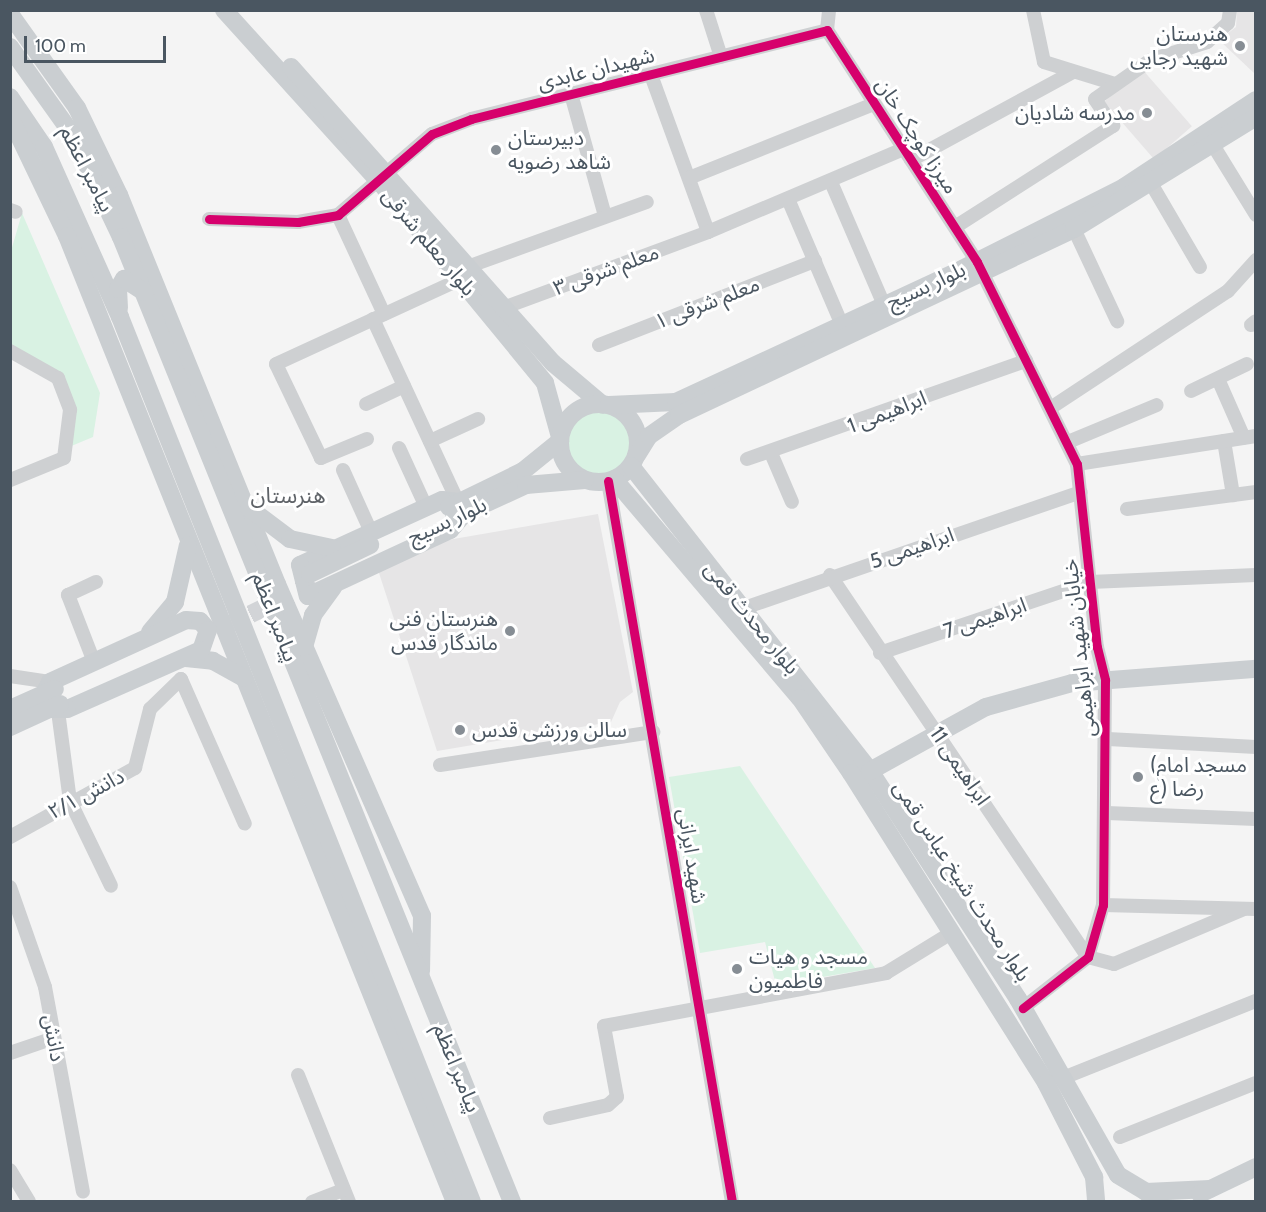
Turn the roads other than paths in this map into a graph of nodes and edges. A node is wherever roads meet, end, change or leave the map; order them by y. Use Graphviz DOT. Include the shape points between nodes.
graph roads {
  1 [pos="224,10"];
  2 [pos="240,10"];
  3 [pos="706,10"];
  4 [pos="829,10"];
  5 [pos="1033,10"];
  6 [pos="1230,10"];
  7 [pos="10,14"];
  8 [pos="826,30"];
  9 [pos="10,47"];
  10 [pos="721,57"];
  11 [pos="1071,73"];
  12 [pos="651,75"];
  13 [pos="1115,84"];
  14 [pos="571,94"];
  15 [pos="10,97"];
  16 [pos="1256,100"];
  17 [pos="874,104"];
  18 [pos="10,117"];
  19 [pos="1256,117"];
  20 [pos="1213,145"];
  21 [pos="907,154"];
  22 [pos="385,178"];
  23 [pos="689,178"];
  24 [pos="831,182"];
  25 [pos="1152,185"];
  26 [pos="788,199"];
  27 [pos="647,202"];
  28 [pos="338,215"];
  29 [pos="1256,215"];
  30 [pos="605,216"];
  31 [pos="209,219"];
  32 [pos="112,220"];
  33 [pos="955,226"];
  34 [pos="1074,229"];
  35 [pos="708,232"];
  36 [pos="83,234"];
  37 [pos="1256,260"];
  38 [pos="815,261"];
  39 [pos="981,267"];
  40 [pos="1200,267"];
  41 [pos="466,272"];
  42 [pos="145,294"];
  43 [pos="884,305"];
  44 [pos="504,308"];
  45 [pos="120,317"];
  46 [pos="379,317"];
  47 [pos="1117,321"];
  48 [pos="842,325"];
  49 [pos="599,345"];
  50 [pos="10,351"];
  51 [pos="1026,361"];
  52 [pos="1247,364"];
  53 [pos="1218,380"];
  54 [pos="404,386"];
  55 [pos="1191,391"];
  56 [pos="366,404"];
  57 [pos="606,405"];
  58 [pos="1157,405"];
  59 [pos="1052,407"];
  60 [pos="478,419"];
  61 [pos="1250,437"];
  62 [pos="367,439"];
  63 [pos="560,439"];
  64 [pos="430,441"];
  65 [pos="1224,441"];
  66 [pos="1068,442"];
  67 [pos="399,448"];
  68 [pos="771,453"];
  69 [pos="747,459"];
  70 [pos="634,460"];
  71 [pos="1077,464"];
  72 [pos="343,470"];
  73 [pos="10,480"];
  74 [pos="585,480"];
  75 [pos="611,480"];
  76 [pos="1081,492"];
  77 [pos="1256,492"];
  78 [pos="1233,495"];
  79 [pos="243,501"];
  80 [pos="792,502"];
  81 [pos="636,505"];
  82 [pos="426,507"];
  83 [pos="461,508"];
  84 [pos="1127,509"];
  85 [pos="614,517"];
  86 [pos="371,532"];
  87 [pos="189,540"];
  88 [pos="334,548"];
  89 [pos="830,575"];
  90 [pos="1256,575"];
  91 [pos="312,579"];
  92 [pos="96,582"];
  93 [pos="1090,582"];
  94 [pos="334,585"];
  95 [pos="744,608"];
  96 [pos="280,610"];
  97 [pos="196,635"];
  98 [pos="142,640"];
  99 [pos="304,647"];
  100 [pos="880,653"];
  101 [pos="184,658"];
  102 [pos="94,662"];
  103 [pos="1256,669"];
  104 [pos="10,676"];
  105 [pos="244,678"];
  106 [pos="1106,680"];
  107 [pos="50,699"];
  108 [pos="10,709"];
  109 [pos="10,726"];
  110 [pos="653,732"];
  111 [pos="938,732"];
  112 [pos="1108,739"];
  113 [pos="1256,747"];
  114 [pos="440,765"];
  115 [pos="870,771"];
  116 [pos="70,801"];
  117 [pos="1107,813"];
  118 [pos="1256,819"];
  119 [pos="245,824"];
  120 [pos="10,837"];
  121 [pos="111,886"];
  122 [pos="10,887"];
  123 [pos="1103,905"];
  124 [pos="1250,909"];
  125 [pos="951,933"];
  126 [pos="355,957"];
  127 [pos="1088,957"];
  128 [pos="421,979"];
  129 [pos="390,986"];
  130 [pos="1256,1001"];
  131 [pos="1023,1008"];
  132 [pos="699,1010"];
  133 [pos="54,1038"];
  134 [pos="10,1053"];
  135 [pos="298,1075"];
  136 [pos="1063,1078"];
  137 [pos="1256,1083"];
  138 [pos="550,1118"];
  139 [pos="1120,1137"];
  140 [pos="1256,1167"];
  141 [pos="10,1170"];
  142 [pos="1116,1173"];
  143 [pos="1210,1189"];
  144 [pos="82,1192"];
  145 [pos="1096,1195"];
  146 [pos="346,1196"];
  147 [pos="29,1202"];
  148 [pos="312,1202"];
  149 [pos="455,1202"];
  150 [pos="472,1202"];
  151 [pos="512,1202"];
  152 [pos="732,1202"];
  153 [pos="1184,1202"];
  1 -- 22 [label="main road, بلوار معلم شرقی"];
  2 -- 22 [label="main road, بلوار معلم شرقی"];
  3 -- 10 [label="street"];
  4 -- 8 [label="street"];
  5 -- 11 [label="street" via="1044,62"];
  6 -- 13 [label="street" via="1228,23 1207,42 1151,60"];
  7 -- 79 [label="main road" via="95,141"];
  8 -- 10 [label="street, شهیدان عابدی"];
  8 -- 17 [label="street, میرزا کوچک خان"];
  9 -- 32 [label="main road, پیامبر اعظم" via="72,134"];
  10 -- 12 [label="street, شهیدان عابدی"];
  11 -- 13 [label="street"];
  11 -- 21 [label="street, معلم شرقی ۳"];
  12 -- 14 [label="street, شهیدان عابدی"];
  12 -- 23 [label="street"];
  13 -- 33 [label="street" via="1095,99 1113,126"];
  14 -- 22 [label="street, شهیدان عابدی" via="432,134"];
  14 -- 30 [label="street"];
  15 -- 36 [label="main road, پیامبر اعظم" via="44,147"];
  16 -- 39 [label="main road, بلوار بسیج" via="1124,187"];
  17 -- 21 [label="street, میرزا کوچک خان"];
  17 -- 23 [label="street"];
  18 -- 87 [label="main road" via="50,193"];
  19 -- 20 [label="main road, بلوار بسیج"];
  20 -- 25 [label="main road, بلوار بسیج"];
  20 -- 29 [label="street"];
  21 -- 24 [label="street, معلم شرقی ۳"];
  21 -- 33 [label="street, میرزا کوچک خان"];
  22 -- 28 [label="street, شهیدان عابدی"];
  22 -- 41 [label="main road, بلوار معلم شرقی"];
  23 -- 35 [label="street"];
  24 -- 26 [label="street, معلم شرقی ۳"];
  24 -- 43 [label="street"];
  25 -- 34 [label="main road, بلوار بسیج"];
  25 -- 40 [label="street"];
  26 -- 35 [label="street, معلم شرقی ۳"];
  26 -- 38 [label="street"];
  27 -- 30 [label="street"];
  28 -- 31 [label="street" via="298,222"];
  28 -- 46 [label="street"];
  30 -- 41 [label="street"];
  32 -- 36 [label="main road" via="111,232 101,241"];
  32 -- 42 [label="main road, پیامبر اعظم"];
  33 -- 39 [label="street, میرزا کوچک خان"];
  34 -- 39 [label="main road, بلوار بسیج"];
  34 -- 47 [label="street"];
  35 -- 44 [label="street, معلم شرقی ۳"];
  36 -- 45 [label="main road, پیامبر اعظم"];
  37 -- 59 [label="street" via="1228,291"];
  38 -- 48 [label="street"];
  38 -- 49 [label="street, معلم شرقی ۱"];
  39 -- 43 [label="main road, بلوار بسیج"];
  39 -- 51 [label="street, خیابان شهید ابراهیمی"];
  39 -- 70 [label="main road, بلوار بسیج" via="679,415 649,436"];
  41 -- 44 [label="main road, بلوار معلم شرقی"];
  41 -- 46 [label="street"];
  41 -- 63 [label="main road, بلوار معلم شرقی" via="545,383"];
  42 -- 45 [label="main road" via="131,279 120,282"];
  42 -- 96 [label="main road, پیامبر اعظم"];
  43 -- 48 [label="main road, بلوار بسیج"];
  44 -- 57 [label="main road, بلوار معلم شرقی" via="554,363"];
  45 -- 129 [label="main road, پیامبر اعظم"];
  46 -- 54 [label="street"];
  46 -- 62 [label="street" via="276,364 321,458"];
  48 -- 57 [label="main road, بلوار بسیج" via="676,402"];
  50 -- 73 [label="street" via="58,378 70,410 64,458"];
  51 -- 59 [label="street, خیابان شهید ابراهیمی"];
  51 -- 68 [label="street, ابراهیمی 1"];
  52 -- 53 [label="street"];
  53 -- 55 [label="street"];
  53 -- 61 [label="street"];
  54 -- 56 [label="street"];
  54 -- 64 [label="street"];
  57 -- 63 [label="main road" via="572,414"];
  57 -- 70 [label="main road" via="630,419"];
  58 -- 66 [label="street"];
  59 -- 66 [label="street, خیابان شهید ابراهیمی"];
  60 -- 64 [label="street"];
  61 -- 65 [label="street"];
  63 -- 74 [label="main road" via="565,463"];
  63 -- 83 [label="main road, بلوار بسیج" via="523,471"];
  64 -- 83 [label="street"];
  65 -- 71 [label="street"];
  65 -- 78 [label="street"];
  66 -- 71 [label="street, خیابان شهید ابراهیمی"];
  67 -- 82 [label="street"];
  68 -- 69 [label="street, ابراهیمی 1"];
  68 -- 80 [label="street"];
  70 -- 75 [label="main road"];
  70 -- 95 [label="main road, بلوار محدث قمی"];
  71 -- 76 [label="street, خیابان شهید ابراهیمی"];
  72 -- 86 [label="street"];
  74 -- 75 [label="main road"];
  74 -- 83 [label="main road, بلوار بسیج" via="526,484"];
  75 -- 81 [label="main road, بلوار محدث شیخ عباس قمی"];
  75 -- 85 [label="street, شهید ایرانی"];
  76 -- 89 [label="street, ابراهیمی 5"];
  76 -- 93 [label="street, خیابان شهید ابراهیمی"];
  77 -- 78 [label="street"];
  78 -- 84 [label="street"];
  79 -- 88 [label="main road" via="275,532"];
  79 -- 96 [label="main road"];
  81 -- 85 [label="street"];
  81 -- 125 [label="main road, بلوار محدث شیخ عباس قمی" via="800,698"];
  82 -- 83 [label="main road" via="442,500"];
  82 -- 86 [label="main road"];
  83 -- 91 [label="main road, بلوار بسیج"];
  83 -- 94 [label="main road" via="457,526"];
  85 -- 110 [label="street, شهید ایرانی"];
  86 -- 88 [label="main road"];
  87 -- 98 [label="main road" via="175,602"];
  87 -- 105 [label="main road"];
  88 -- 94 [label="main road" via="297,571 308,597"];
  89 -- 95 [label="street, ابراهیمی 5"];
  89 -- 100 [label="street, ابراهیمی 11"];
  90 -- 93 [label="street, ابراهیمی 7"];
  92 -- 102 [label="street" via="68,595"];
  93 -- 100 [label="street, ابراهیمی 7"];
  93 -- 106 [label="street, خیابان شهید ابراهیمی"];
  94 -- 99 [label="main road" via="314,615"];
  95 -- 115 [label="main road, بلوار محدث قمی"];
  96 -- 99 [label="main road"];
  96 -- 128 [label="main road, پیامبر اعظم"];
  97 -- 107 [label="main road"];
  98 -- 101 [label="main road" via="186,620 200,621 208,641"];
  98 -- 102 [label="main road"];
  99 -- 128 [label="main road" via="422,916"];
  100 -- 111 [label="street, ابراهیمی 11"];
  101 -- 105 [label="main road" via="213,661"];
  101 -- 107 [label="main road"];
  102 -- 107 [label="main road"];
  103 -- 106 [label="main road"];
  104 -- 107 [label="street"];
  105 -- 126 [label="main road"];
  106 -- 111 [label="main road" via="986,707"];
  106 -- 112 [label="street, خیابان شهید ابراهیمی"];
  107 -- 108 [label="main road"];
  107 -- 109 [label="main road"];
  107 -- 116 [label="street"];
  110 -- 114 [label="street"];
  110 -- 132 [label="street, شهید ایرانی"];
  111 -- 115 [label="main road"];
  111 -- 127 [label="street, ابراهیمی 11"];
  112 -- 113 [label="street"];
  112 -- 117 [label="street, خیابان شهید ابراهیمی"];
  115 -- 131 [label="main road, بلوار محدث شیخ عباس قمی"];
  116 -- 119 [label="street, دانش ۲/۱" via="135,768 150,709 181,679"];
  116 -- 120 [label="street, دانش ۲/۱"];
  116 -- 121 [label="street"];
  117 -- 118 [label="street"];
  117 -- 123 [label="street, خیابان شهید ابراهیمی"];
  122 -- 133 [label="street, دانش" via="45,987"];
  123 -- 124 [label="street"];
  123 -- 127 [label="street, خیابان شهید ابراهیمی"];
  124 -- 127 [label="street" via="1114,964"];
  125 -- 132 [label="street" via="886,973"];
  125 -- 145 [label="main road, بلوار محدث شیخ عباس قمی" via="1046,1083"];
  126 -- 129 [label="main road"];
  126 -- 149 [label="main road"];
  127 -- 131 [label="street"];
  128 -- 151 [label="main road, پیامبر اعظم"];
  129 -- 150 [label="main road, پیامبر اعظم"];
  130 -- 136 [label="street"];
  131 -- 136 [label="main road, بلوار محدث شیخ عباس قمی"];
  132 -- 138 [label="street" via="604,1026 617,1097 608,1105"];
  132 -- 152 [label="street, شهید ایرانی"];
  133 -- 134 [label="street"];
  133 -- 144 [label="street, دانش"];
  135 -- 146 [label="street"];
  136 -- 142 [label="main road, بلوار محدث شیخ عباس قمی"];
  137 -- 139 [label="street"];
  140 -- 143 [label="main road"];
  141 -- 147 [label="street"];
  142 -- 143 [label="main road, بلوار محدث شیخ عباس قمی" via="1146,1192"];
  142 -- 145 [label="main road" via="1117,1191"];
  143 -- 153 [label="main road"];
  146 -- 148 [label="street"];
}
